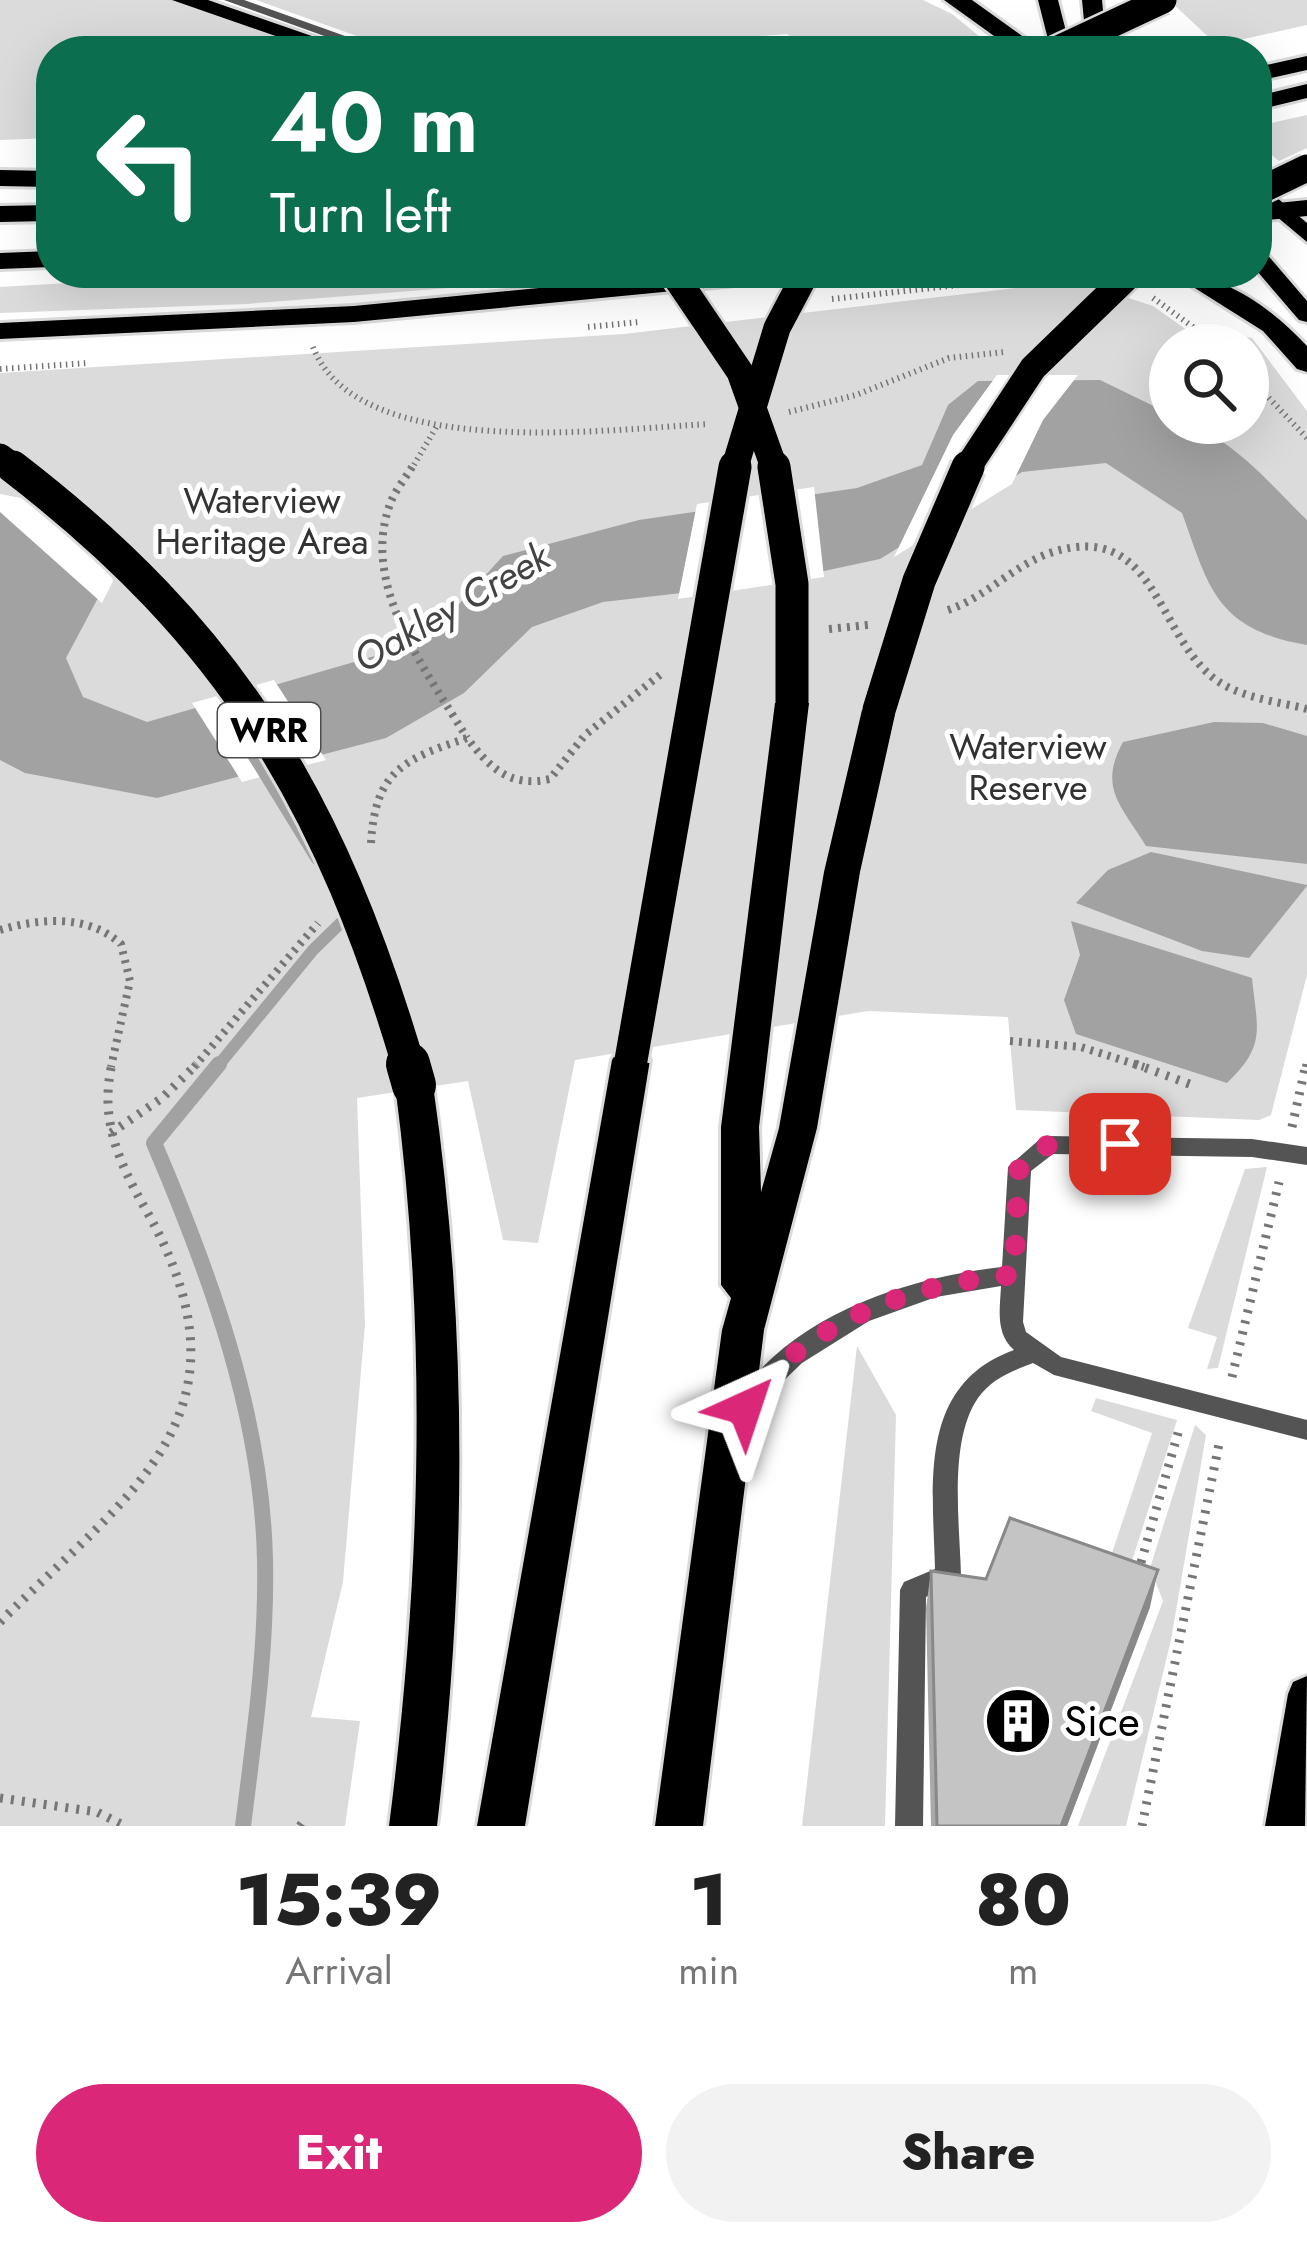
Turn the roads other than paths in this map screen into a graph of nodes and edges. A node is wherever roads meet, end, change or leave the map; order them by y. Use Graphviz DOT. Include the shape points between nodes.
graph roads {
  1 [pos="184,0"];
  2 [pos="231,0"];
  3 [pos="956,0"];
  4 [pos="1048,0"];
  5 [pos="1092,0"];
  6 [pos="1163,0"];
  7 [pos="296,36"];
  8 [pos="336,36"];
  9 [pos="1009,36"];
  10 [pos="1055,36"];
  11 [pos="1089,36"];
  12 [pos="1098,36"];
  13 [pos="1307,63"];
  14 [pos="1272,71"];
  15 [pos="1307,91"];
  16 [pos="1272,99"];
  17 [pos="1307,168"];
  18 [pos="0,178"];
  19 [pos="36,179"];
  20 [pos="1272,183"];
  21 [pos="1282,210"];
  22 [pos="36,213"];
  23 [pos="0,214"];
  24 [pos="1307,235"];
  25 [pos="36,260"];
  26 [pos="0,261"];
  27 [pos="1272,274"];
  28 [pos="623,288"];
  29 [pos="684,288"];
  30 [pos="799,288"];
  31 [pos="1115,288"];
  32 [pos="1211,288"];
  33 [pos="1307,315"];
  34 [pos="0,332"];
  35 [pos="1307,363"];
  36 [pos="0,457"];
  37 [pos="1307,1156"];
  38 [pos="1014,1275"];
  39 [pos="743,1330"];
  40 [pos="1032,1353"];
  41 [pos="1307,1430"];
  42 [pos="727,1436"];
  43 [pos="1307,1694"];
  44 [pos="413,1826"];
  45 [pos="502,1826"];
  46 [pos="679,1826"];
  47 [pos="909,1826"];
  48 [pos="1285,1826"];
  1 -- 7 [label="highway"];
  2 -- 8 [label="lane"];
  3 -- 9 [label="highway"];
  4 -- 10 [label="main road"];
  5 -- 12 [label="main road"];
  6 -- 11 [label="highway, bridge"];
  13 -- 14 [label="highway"];
  15 -- 16 [label="highway"];
  17 -- 20 [label="highway, bridge"];
  18 -- 19 [label="highway"];
  21 -- 24 [label="main road"];
  22 -- 23 [label="highway"];
  25 -- 26 [label="highway"];
  27 -- 33 [label="main road"];
  28 -- 34 [label="highway" via="354,314"];
  29 -- 39 [label="highway, bridge" via="734,356 775,467 794,568 792,703 740,1126"];
  30 -- 45 [label="highway, bridge" via="762,370 732,476"];
  31 -- 39 [label="highway, bridge" via="1002,404 967,461 915,583 842,872 798,1128"];
  32 -- 35 [label="highway" via="1274,325"];
  36 -- 44 [label="highway, WRR, bridge" via="153,585 262,718 308,793 383,969 414,1085 432,1198 443,1459"];
  37 -- 38 [label="lane" via="1048,1145 1019,1167"];
  38 -- 40 [label="lane" via="1011,1322"];
  38 -- 42 [label="lane" via="926,1288 817,1338 762,1380"];
  39 -- 42 [label="highway"];
  40 -- 41 [label="lane"];
  40 -- 47 [label="lane" via="985,1373 953,1423 948,1576 913,1590"];
  42 -- 46 [label="highway"];
  43 -- 48 [label="main road"];
}
